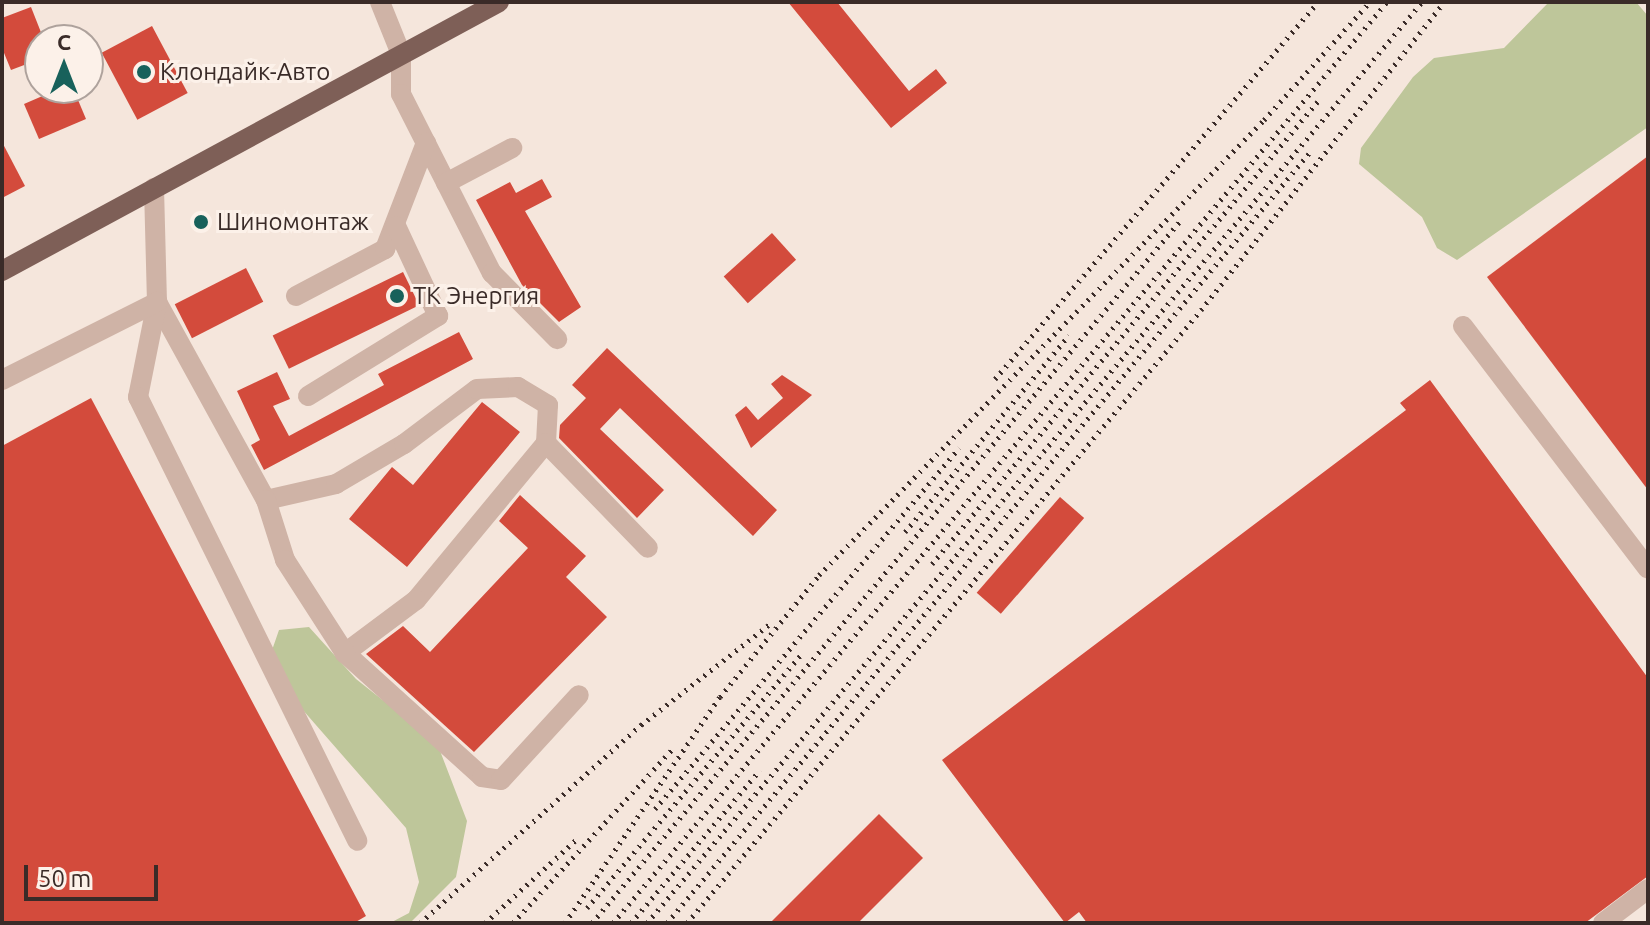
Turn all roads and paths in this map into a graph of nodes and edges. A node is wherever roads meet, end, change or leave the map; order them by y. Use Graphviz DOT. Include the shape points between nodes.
graph roads {
  1 [pos="380,2"];
  2 [pos="499,2"];
  3 [pos="401,54"];
  4 [pos="426,143"];
  5 [pos="512,148"];
  6 [pos="446,183"];
  7 [pos="154,188"];
  8 [pos="396,226"];
  9 [pos="2,271"];
  10 [pos="296,296"];
  11 [pos="157,302"];
  12 [pos="1463,326"];
  13 [pos="557,339"];
  14 [pos="2,380"];
  15 [pos="308,396"];
  16 [pos="546,443"];
  17 [pos="266,500"];
  18 [pos="648,548"];
  19 [pos="1648,569"];
  20 [pos="345,653"];
  21 [pos="579,695"];
  22 [pos="357,841"];
  23 [pos="1648,889"];
  24 [pos="1603,923"];
  1 -- 3 [label="street"];
  2 -- 3 [label="main road"];
  3 -- 4 [label="street" via="401,94"];
  3 -- 7 [label="main road"];
  4 -- 6 [label="street"];
  4 -- 8 [label="street"];
  5 -- 6 [label="street"];
  6 -- 13 [label="street" via="492,273"];
  7 -- 9 [label="main road"];
  7 -- 11 [label="street"];
  8 -- 10 [label="street" via="385,249"];
  8 -- 15 [label="street" via="438,316"];
  11 -- 14 [label="street"];
  11 -- 17 [label="street"];
  11 -- 22 [label="street" via="138,397"];
  12 -- 19 [label="street"];
  16 -- 17 [label="street" via="548,405 518,387 477,389 404,444 336,484"];
  16 -- 18 [label="street"];
  16 -- 20 [label="street" via="416,600"];
  17 -- 20 [label="street" via="285,560"];
  20 -- 21 [label="street" via="482,777 501,780"];
  23 -- 24 [label="street"];
}
